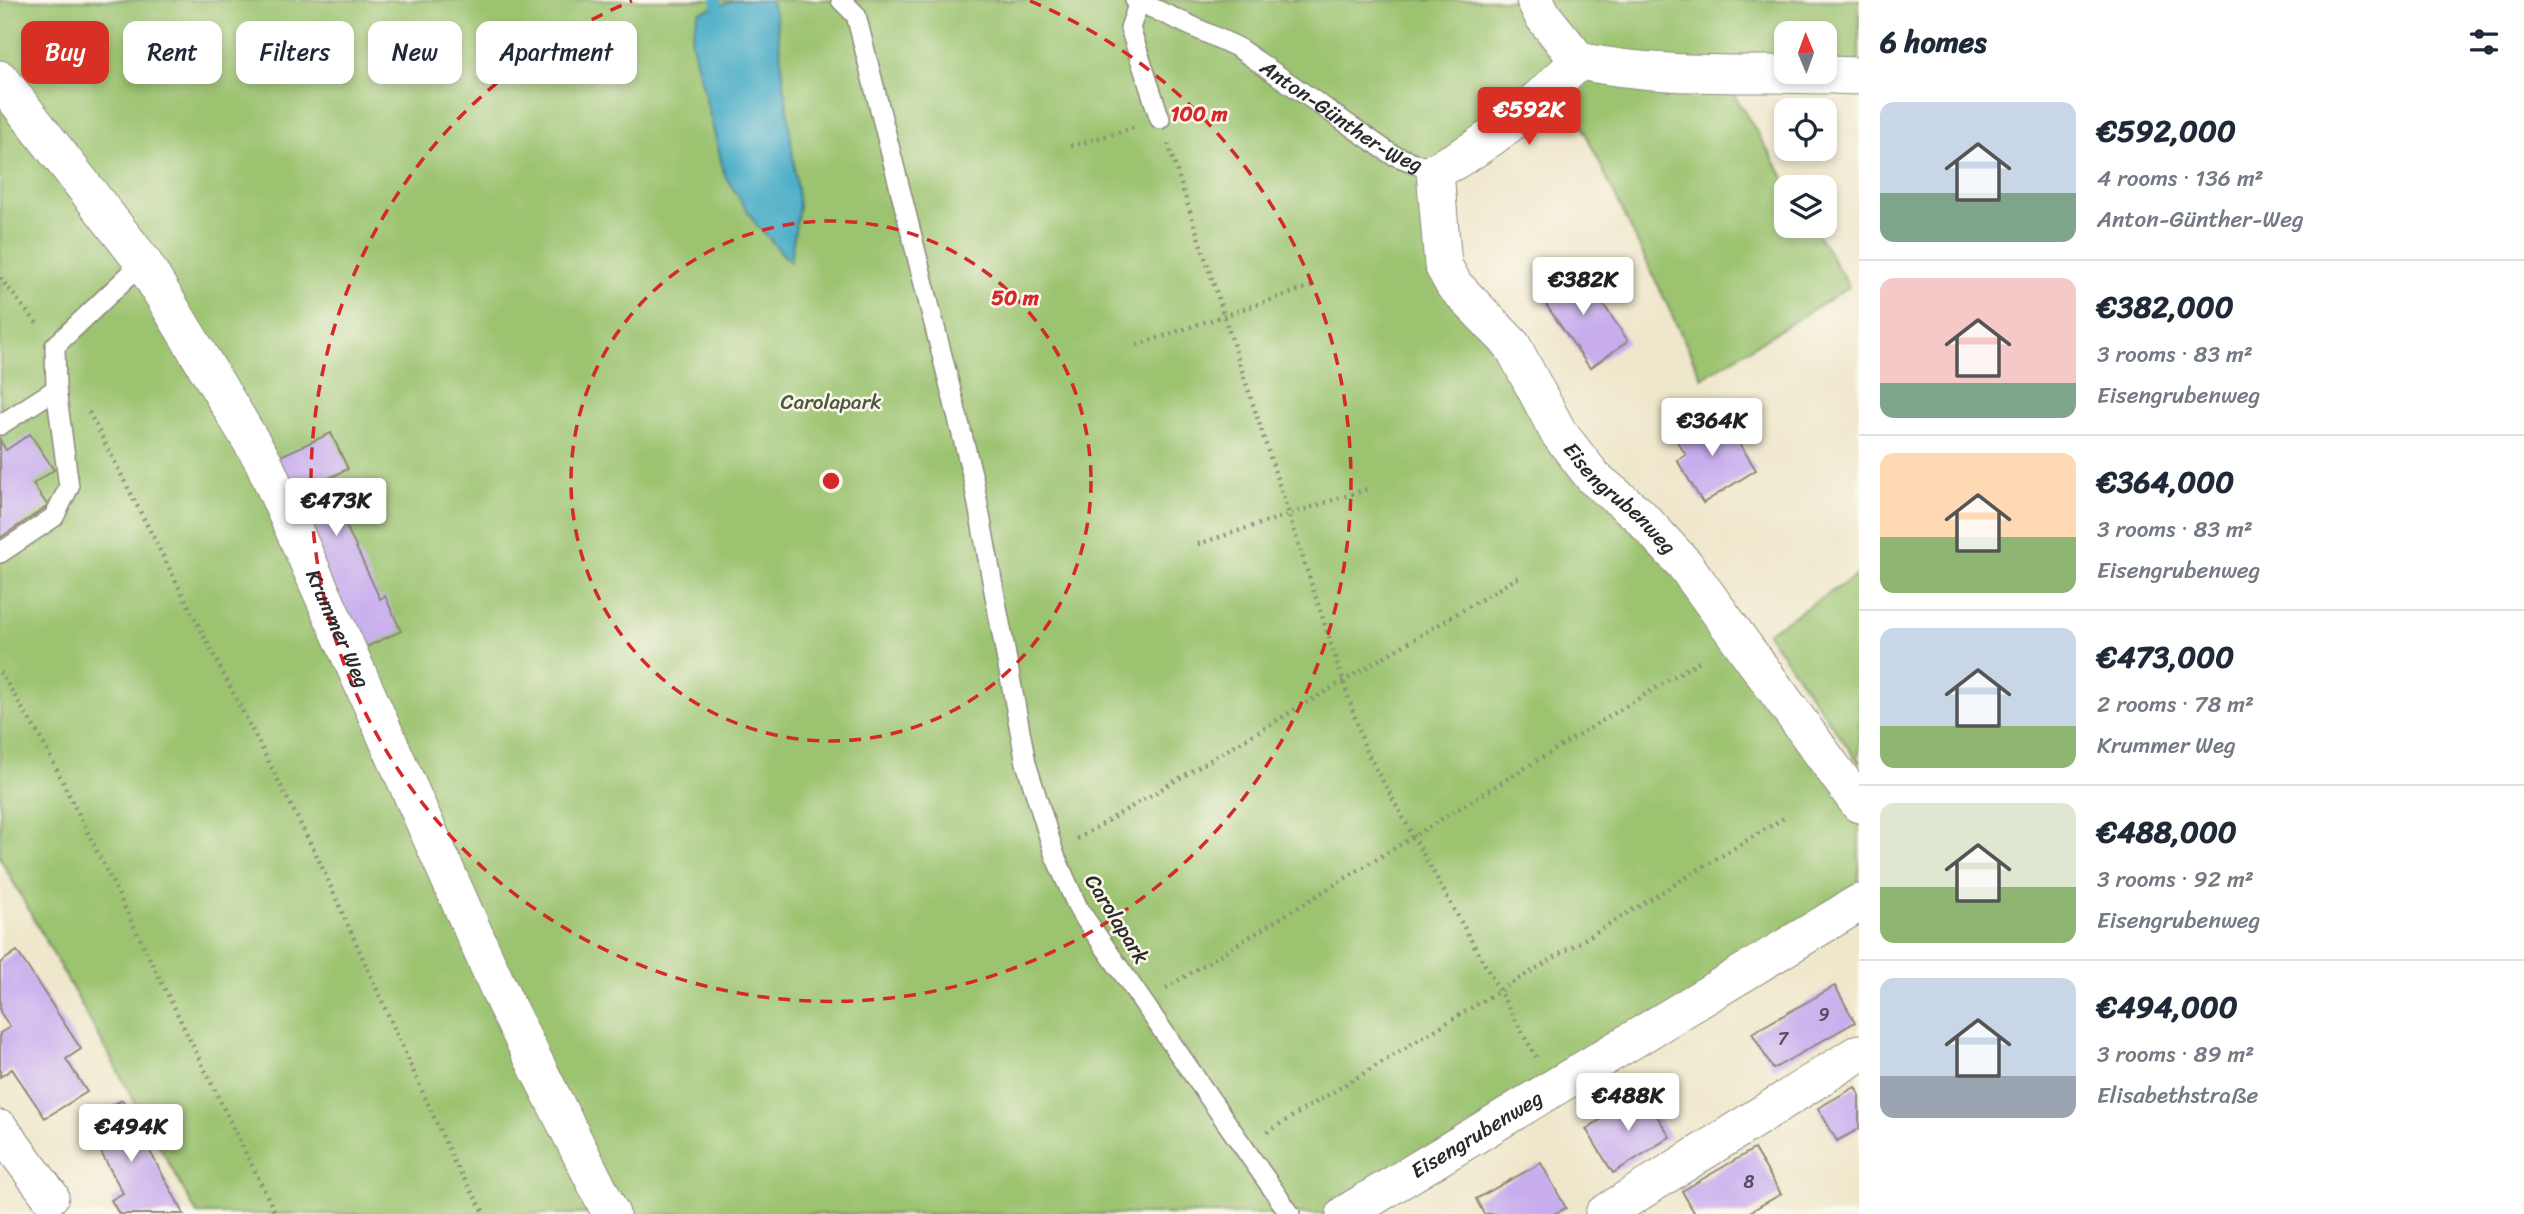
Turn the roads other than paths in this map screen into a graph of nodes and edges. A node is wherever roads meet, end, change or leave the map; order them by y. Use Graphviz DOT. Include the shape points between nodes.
graph roads {
  1 [pos="841,0"];
  2 [pos="1535,0"];
  3 [pos="1137,1"];
  4 [pos="1579,61"];
  5 [pos="1859,76"];
  6 [pos="0,79"];
  7 [pos="1160,119"];
  8 [pos="1435,171"];
  9 [pos="143,261"];
  10 [pos="56,389"];
  11 [pos="0,425"];
  12 [pos="0,553"];
  13 [pos="1859,804"];
  14 [pos="1859,903"];
  15 [pos="1859,1053"];
  16 [pos="0,1129"];
  17 [pos="50,1196"];
  18 [pos="611,1214"];
  19 [pos="1290,1214"];
  20 [pos="1345,1214"];
  21 [pos="1604,1214"];
  1 -- 19 [label="lane, Carolapark" via="856,15 973,478 1026,763 1055,856 1079,910"];
  2 -- 4 [label="street"];
  3 -- 7 [label="lane" via="1130,28"];
  3 -- 8 [label="lane, Anton-Günther-Weg" via="1237,47 1391,154"];
  4 -- 5 [label="street" via="1665,74"];
  4 -- 8 [label="street, Anton-Günther-Weg" via="1522,116 1472,154"];
  6 -- 9 [label="street, Krummer Weg"];
  8 -- 13 [label="street, Eisengrubenweg" via="1443,265 1454,285 1512,345 1558,432 1594,478 1639,514 1685,565"];
  9 -- 10 [label="lane" via="55,346"];
  9 -- 18 [label="street, Krummer Weg" via="263,461 505,1003"];
  10 -- 11 [label="lane"];
  10 -- 12 [label="lane" via="69,487 54,517"];
  14 -- 20 [label="street, Eisengrubenweg"];
  15 -- 21 [label="street"];
  16 -- 17 [label="street"];
}
